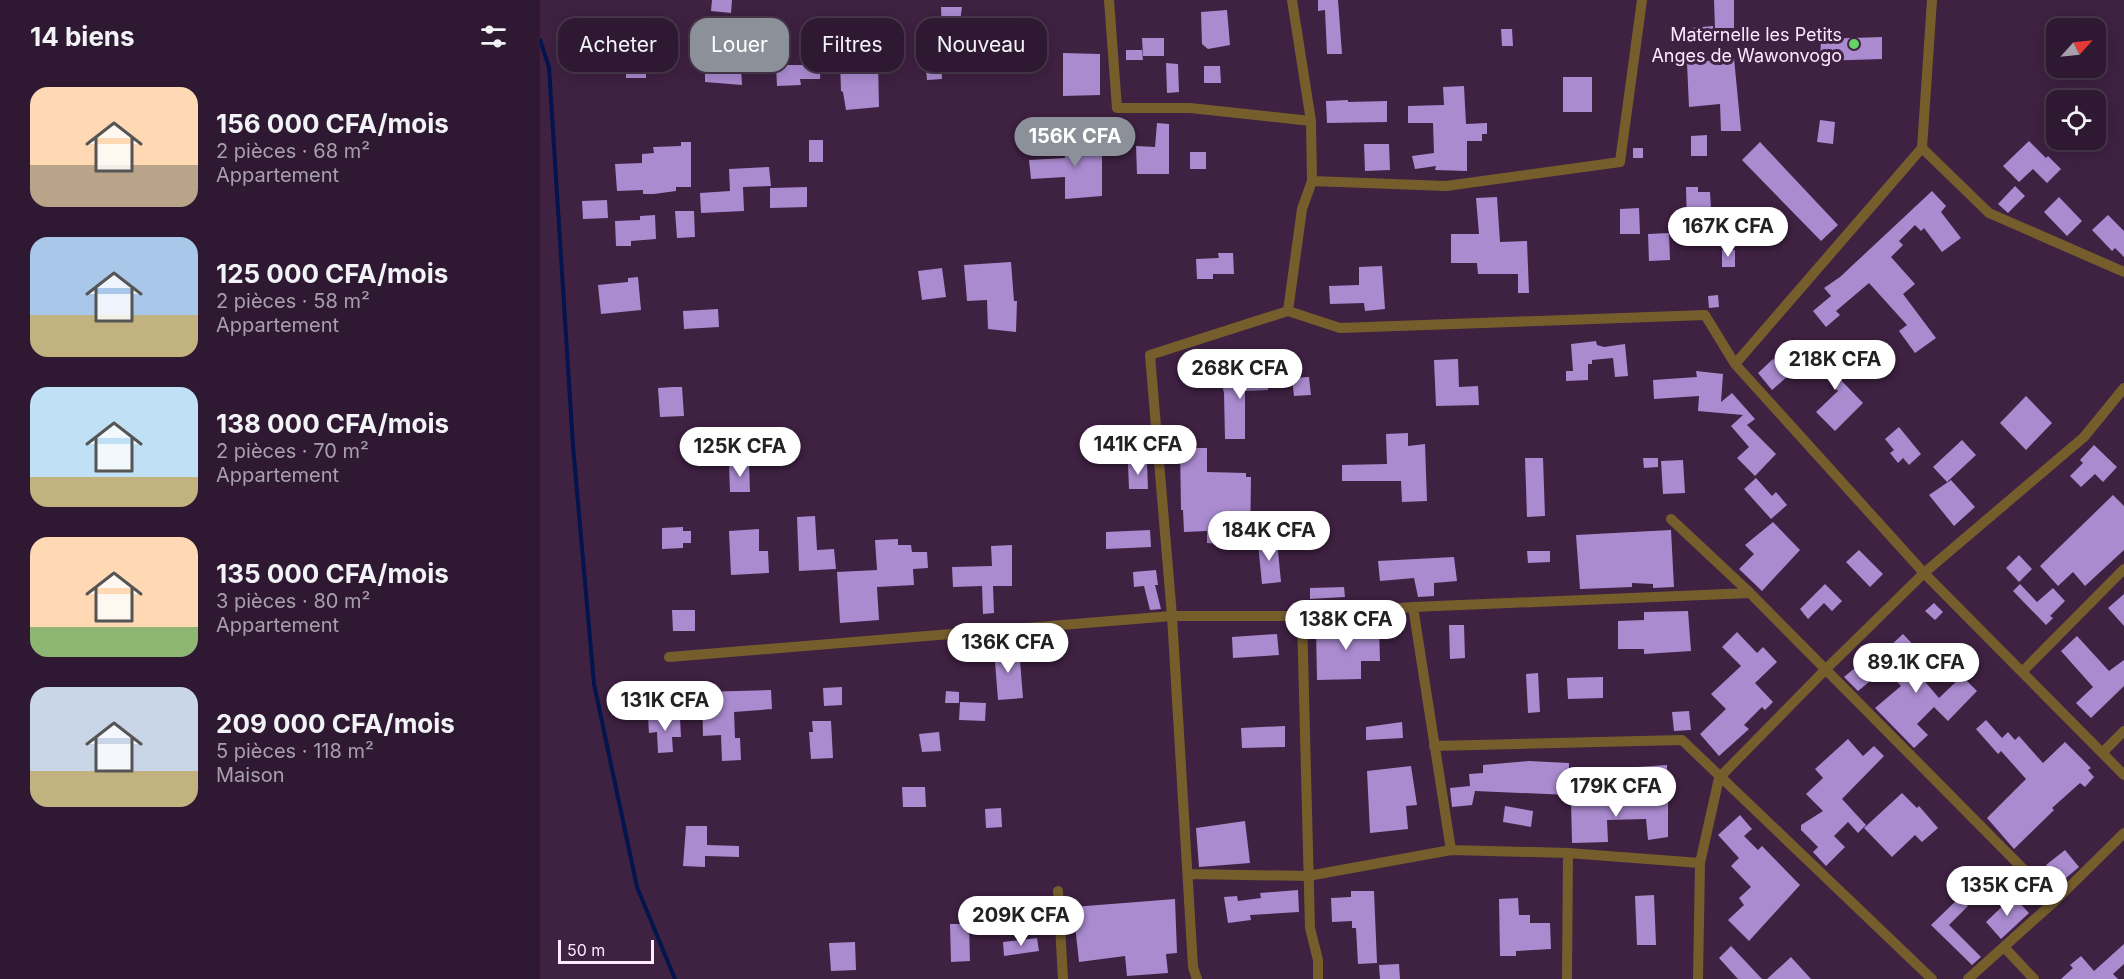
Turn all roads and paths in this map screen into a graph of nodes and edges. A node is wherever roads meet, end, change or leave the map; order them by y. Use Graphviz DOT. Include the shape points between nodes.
graph roads {
  1 [pos="1109,0"];
  2 [pos="1292,0"];
  3 [pos="1642,0"];
  4 [pos="1932,0"];
  5 [pos="1311,121"];
  6 [pos="1922,148"];
  7 [pos="1312,181"];
  8 [pos="2124,272"];
  9 [pos="1288,311"];
  10 [pos="1735,364"];
  11 [pos="2124,388"];
  12 [pos="1671,519"];
  13 [pos="2124,569"];
  14 [pos="1924,573"];
  15 [pos="1750,593"];
  16 [pos="1413,606"];
  17 [pos="1172,616"];
  18 [pos="1302,616"];
  19 [pos="669,657"];
  20 [pos="1825,670"];
  21 [pos="2022,672"];
  22 [pos="2124,731"];
  23 [pos="1434,746"];
  24 [pos="2102,753"];
  25 [pos="2124,775"];
  26 [pos="1719,778"];
  27 [pos="2124,833"];
  28 [pos="1451,850"];
  29 [pos="1568,853"];
  30 [pos="1700,863"];
  31 [pos="1188,874"];
  32 [pos="1308,876"];
  33 [pos="1058,891"];
  34 [pos="2055,901"];
  35 [pos="2004,947"];
  36 [pos="1063,979"];
  37 [pos="1197,979"];
  38 [pos="1318,979"];
  39 [pos="1567,979"];
  40 [pos="1698,979"];
  41 [pos="1932,979"];
  42 [pos="1968,979"];
  43 [pos="2034,979"];
  1 -- 5 [label="street" via="1117,108 1190,108"];
  2 -- 5 [label="street"];
  3 -- 7 [label="street" via="1620,162 1446,186"];
  4 -- 6 [label="street"];
  5 -- 7 [label="street"];
  6 -- 8 [label="street" via="1989,213"];
  6 -- 10 [label="street"];
  7 -- 9 [label="street" via="1302,209"];
  9 -- 10 [label="street" via="1340,328 1705,315"];
  9 -- 17 [label="street" via="1150,355"];
  10 -- 14 [label="street"];
  11 -- 14 [label="street" via="2084,436"];
  12 -- 15 [label="street"];
  13 -- 21 [label="street"];
  14 -- 20 [label="street"];
  14 -- 21 [label="street"];
  15 -- 16 [label="street"];
  15 -- 20 [label="street"];
  16 -- 18 [label="street"];
  16 -- 23 [label="street"];
  17 -- 18 [label="street"];
  17 -- 19 [label="street"];
  17 -- 31 [label="street"];
  18 -- 32 [label="street"];
  20 -- 26 [label="street"];
  20 -- 34 [label="street"];
  21 -- 24 [label="street"];
  22 -- 24 [label="street"];
  23 -- 26 [label="street" via="1682,740"];
  23 -- 28 [label="street"];
  24 -- 25 [label="street"];
  26 -- 30 [label="street"];
  26 -- 41 [label="street"];
  27 -- 34 [label="street"];
  28 -- 29 [label="street"];
  28 -- 32 [label="street"];
  29 -- 30 [label="street"];
  29 -- 39 [label="street"];
  30 -- 40 [label="street"];
  31 -- 32 [label="street"];
  31 -- 37 [label="street"];
  32 -- 38 [label="street" via="1310,928"];
  33 -- 36 [label="street"];
  34 -- 35 [label="street"];
  35 -- 42 [label="street"];
  35 -- 43 [label="street"];
}
